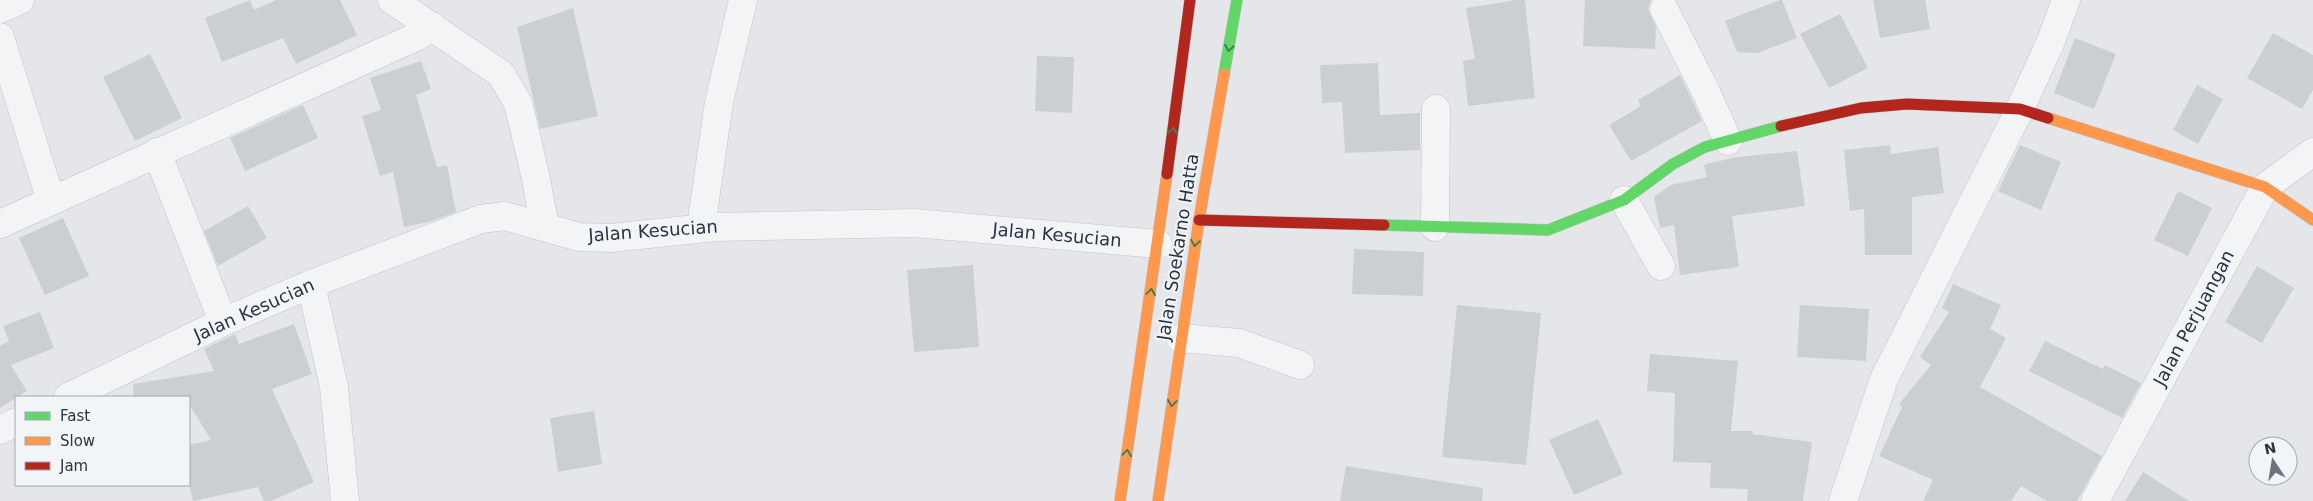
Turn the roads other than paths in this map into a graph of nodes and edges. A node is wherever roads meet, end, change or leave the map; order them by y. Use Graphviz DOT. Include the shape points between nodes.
graph roads {
  1 [pos="20,0"];
  2 [pos="392,0"];
  3 [pos="743,0"];
  4 [pos="1190,0"];
  5 [pos="1237,0"];
  6 [pos="2066,0"];
  7 [pos="0,9"];
  8 [pos="1664,9"];
  9 [pos="432,26"];
  10 [pos="0,38"];
  11 [pos="2020,109"];
  12 [pos="1436,110"];
  13 [pos="1728,141"];
  14 [pos="157,152"];
  15 [pos="2313,152"];
  16 [pos="2265,187"];
  17 [pos="1624,200"];
  18 [pos="52,201"];
  19 [pos="1199,220"];
  20 [pos="2313,220"];
  21 [pos="0,224"];
  22 [pos="545,227"];
  23 [pos="701,227"];
  24 [pos="1435,227"];
  25 [pos="1158,244"];
  26 [pos="1661,266"];
  27 [pos="311,284"];
  28 [pos="223,322"];
  29 [pos="1180,338"];
  30 [pos="1300,365"];
  31 [pos="70,396"];
  32 [pos="15,422"];
  33 [pos="0,430"];
  34 [pos="341,499"];
  35 [pos="1120,501"];
  36 [pos="1158,501"];
  37 [pos="1843,501"];
  38 [pos="2095,501"];
  1 -- 7 [label="street"];
  2 -- 9 [label="street"];
  3 -- 23 [label="street" via="719,102"];
  25 -- 4 [label="main road, Jalan Soekarno Hatta, one-way"];
  5 -- 19 [label="main road, Jalan Soekarno Hatta, one-way"];
  6 -- 11 [label="street"];
  8 -- 13 [label="street"];
  9 -- 14 [label="street" via="418,36"];
  9 -- 22 [label="street" via="501,74 518,103"];
  10 -- 18 [label="street"];
  11 -- 13 [label="main road" via="1952,104 1861,108"];
  11 -- 16 [label="main road"];
  11 -- 37 [label="street" via="1884,379"];
  12 -- 24 [label="street"];
  13 -- 17 [label="main road" via="1690,154"];
  14 -- 18 [label="street"];
  14 -- 28 [label="street"];
  15 -- 16 [label="street, Jalan Perjuangan"];
  16 -- 20 [label="main road"];
  16 -- 38 [label="street, Jalan Perjuangan"];
  17 -- 24 [label="main road" via="1548,230"];
  17 -- 26 [label="street"];
  18 -- 21 [label="street"];
  19 -- 24 [label="main road"];
  19 -- 29 [label="main road, Jalan Soekarno Hatta, one-way"];
  22 -- 23 [label="street, Jalan Kesucian" via="579,237 611,238"];
  22 -- 27 [label="street, Jalan Kesucian" via="505,216 482,219"];
  23 -- 25 [label="street, Jalan Kesucian" via="914,223"];
  35 -- 25 [label="main road, Jalan Soekarno Hatta, one-way"];
  27 -- 28 [label="street, Jalan Kesucian"];
  27 -- 34 [label="street" via="334,387"];
  28 -- 31 [label="street, Jalan Kesucian"];
  29 -- 30 [label="street" via="1239,343"];
  29 -- 36 [label="main road, Jalan Soekarno Hatta, one-way"];
  32 -- 33 [label="street"];
}
